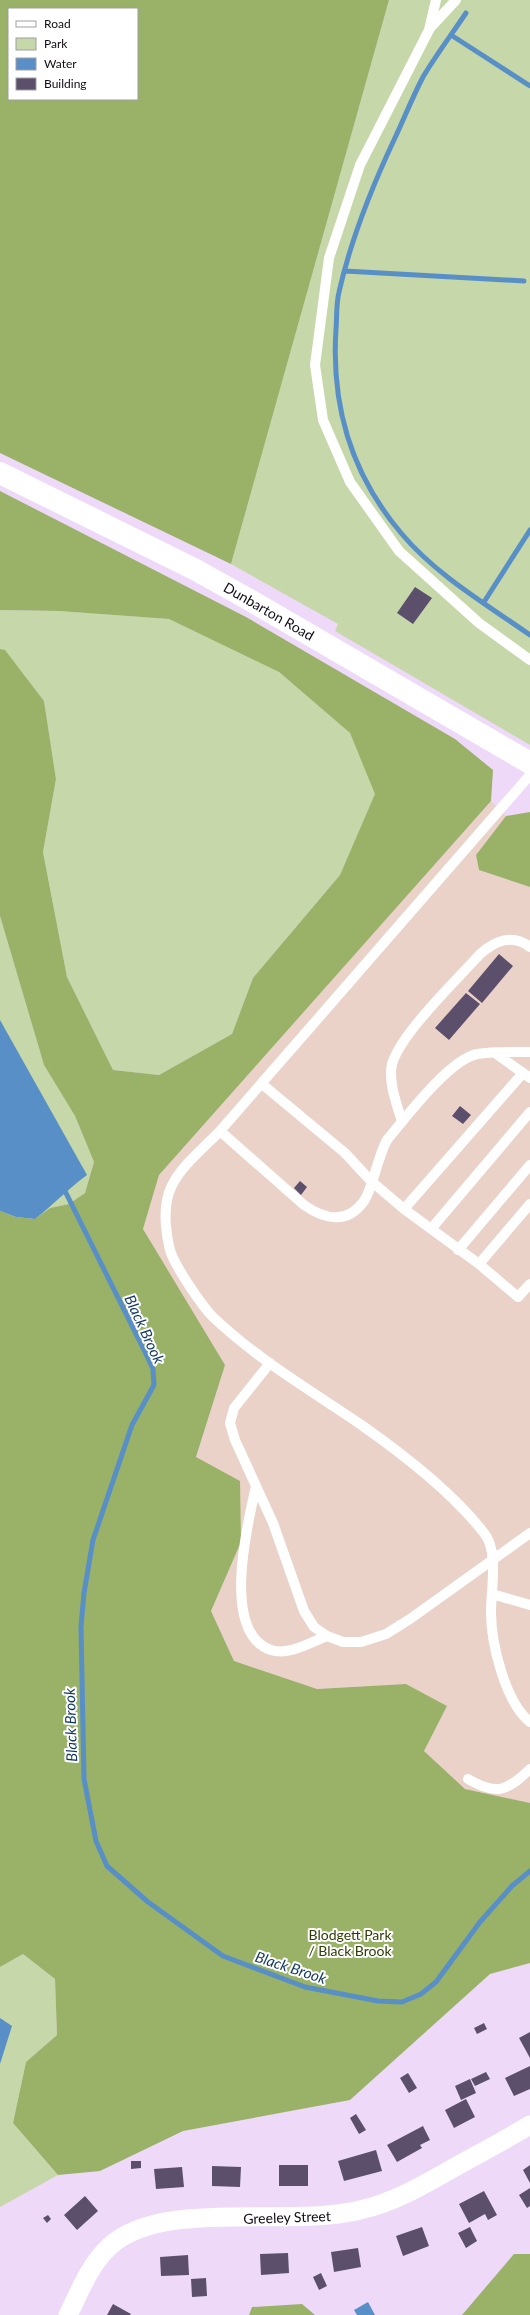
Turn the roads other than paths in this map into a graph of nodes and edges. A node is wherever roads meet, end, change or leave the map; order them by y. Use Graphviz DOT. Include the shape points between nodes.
graph roads {
  1 [pos="436,0"];
  2 [pos="456,0"];
  3 [pos="429,30"];
  4 [pos="0,473"];
  5 [pos="530,660"];
  6 [pos="530,765"];
  7 [pos="530,947"];
  8 [pos="530,1052"];
  9 [pos="495,1053"];
  10 [pos="526,1075"];
  11 [pos="262,1084"];
  12 [pos="530,1112"];
  13 [pos="402,1122"];
  14 [pos="220,1131"];
  15 [pos="530,1165"];
  16 [pos="371,1181"];
  17 [pos="530,1204"];
  18 [pos="404,1209"];
  19 [pos="431,1229"];
  20 [pos="458,1250"];
  21 [pos="479,1264"];
  22 [pos="530,1284"];
  23 [pos="270,1364"];
  24 [pos="256,1486"];
  25 [pos="530,1533"];
  26 [pos="493,1560"];
  27 [pos="492,1594"];
  28 [pos="530,1605"];
  29 [pos="327,1636"];
  30 [pos="530,1722"];
  31 [pos="530,1769"];
  32 [pos="468,1779"];
  33 [pos="530,2126"];
  34 [pos="68,2315"];
  1 -- 3 [label="lane"];
  2 -- 3 [label="lane"];
  3 -- 5 [label="lane" via="360,165 329,258 315,365 323,420 350,482 399,552 479,623"];
  4 -- 6 [label="street, Dunbarton Road" via="215,581"];
  6 -- 11 [label="lane"];
  7 -- 13 [label="lane" via="517,940 502,940 492,944 407,1035 392,1065 391,1078"];
  8 -- 9 [label="lane"];
  9 -- 10 [label="lane"];
  9 -- 13 [label="lane" via="477,1054 462,1060 448,1071"];
  10 -- 18 [label="lane"];
  11 -- 14 [label="lane"];
  11 -- 16 [label="lane" via="345,1153"];
  12 -- 19 [label="lane"];
  13 -- 16 [label="lane" via="381,1150"];
  14 -- 16 [label="lane" via="319,1215 336,1218 352,1212 364,1201"];
  14 -- 23 [label="lane" via="185,1166 171,1188 167,1200 166,1226 170,1251 212,1317"];
  15 -- 20 [label="lane"];
  16 -- 18 [label="lane"];
  17 -- 21 [label="lane"];
  18 -- 19 [label="lane"];
  19 -- 20 [label="lane"];
  20 -- 21 [label="lane"];
  21 -- 22 [label="lane" via="518,1297"];
  23 -- 24 [label="lane" via="234,1408 230,1423"];
  23 -- 26 [label="lane" via="362,1425 442,1490 486,1534"];
  24 -- 29 [label="lane" via="273,1523 304,1611 314,1627"];
  24 -- 29 [label="lane" via="240,1576 248,1624 261,1644 272,1650 284,1651"];
  25 -- 26 [label="lane"];
  26 -- 27 [label="lane"];
  26 -- 29 [label="lane" via="386,1634 361,1642 343,1642"];
  27 -- 28 [label="lane"];
  27 -- 30 [label="lane" via="491,1614 502,1671 512,1697"];
  31 -- 32 [label="lane" via="514,1784 499,1790 484,1788"];
  33 -- 34 [label="street, Greeley Street" via="400,2197 360,2211 320,2217 178,2219 134,2231 110,2246 99,2258"];
}
